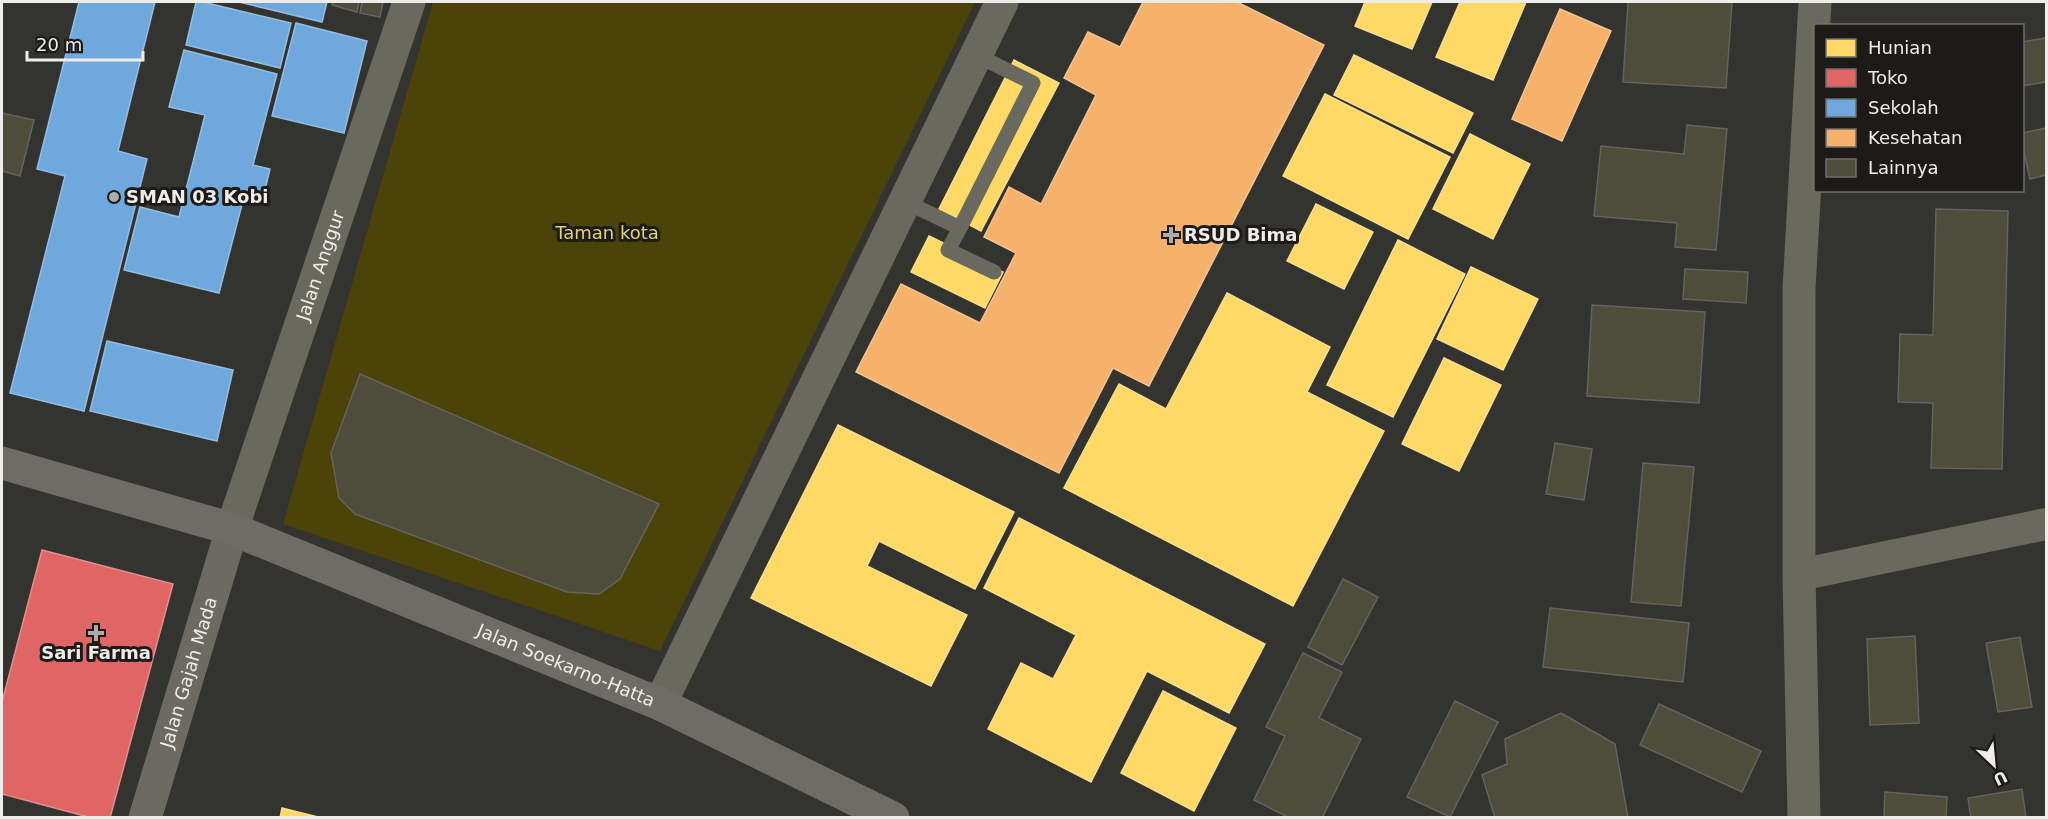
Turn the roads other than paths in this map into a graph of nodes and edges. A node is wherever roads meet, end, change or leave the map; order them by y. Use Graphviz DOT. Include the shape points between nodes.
graph roads {
  1 [pos="409,2"];
  2 [pos="1002,2"];
  3 [pos="1815,2"];
  4 [pos="976,55"];
  5 [pos="904,201"];
  6 [pos="960,228"];
  7 [pos="994,272"];
  8 [pos="2,462"];
  9 [pos="2046,524"];
  10 [pos="232,529"];
  11 [pos="1799,575"];
  12 [pos="660,704"];
  13 [pos="145,818"];
  14 [pos="893,818"];
  15 [pos="1804,818"];
  1 -- 10 [label="street, Jalan Anggur"];
  2 -- 4 [label="street"];
  3 -- 11 [label="street" via="1799,289"];
  4 -- 5 [label="street"];
  4 -- 6 [label="lane" via="1033,83"];
  5 -- 6 [label="lane"];
  5 -- 12 [label="street"];
  6 -- 7 [label="lane" via="948,250"];
  8 -- 10 [label="highway, Jalan Soekarno-Hatta"];
  9 -- 11 [label="street"];
  10 -- 12 [label="highway, Jalan Soekarno-Hatta"];
  10 -- 13 [label="main road, Jalan Gajah Mada"];
  11 -- 15 [label="street"];
  12 -- 14 [label="highway, Jalan Soekarno-Hatta"];
}
